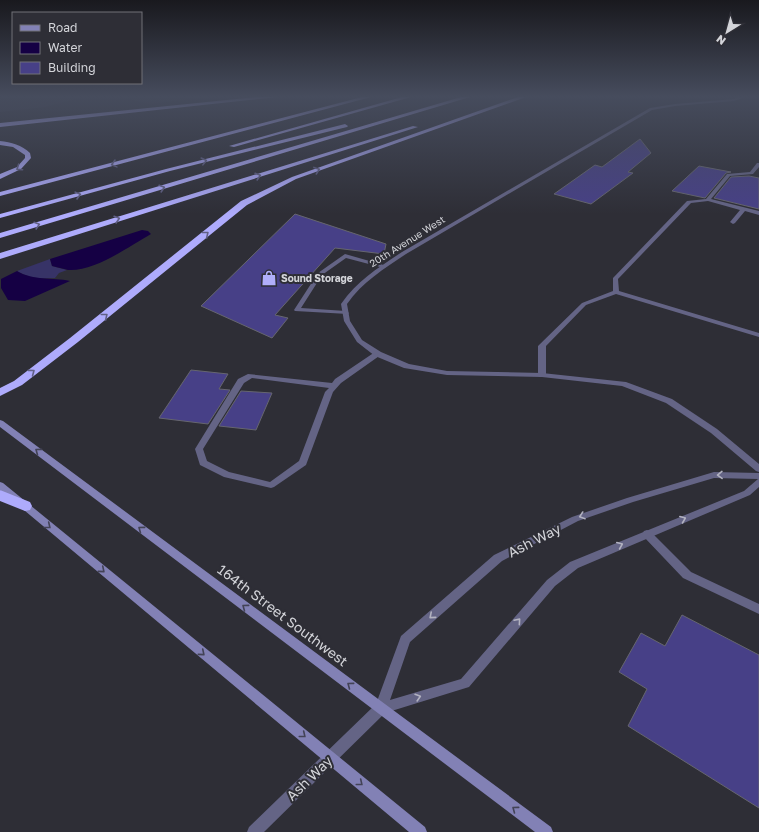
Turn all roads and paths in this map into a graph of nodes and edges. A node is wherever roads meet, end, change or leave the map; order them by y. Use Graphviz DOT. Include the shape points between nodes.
graph roads {
  1 [pos="221,136"];
  2 [pos="269,136"];
  3 [pos="304,136"];
  4 [pos="337,136"];
  5 [pos="388,136"];
  6 [pos="414,136"];
  7 [pos="605,136"];
  8 [pos="0,143"];
  9 [pos="222,149"];
  10 [pos="199,155"];
  11 [pos="759,164"];
  12 [pos="0,177"];
  13 [pos="0,194"];
  14 [pos="708,200"];
  15 [pos="0,208"];
  16 [pos="743,210"];
  17 [pos="759,213"];
  18 [pos="0,216"];
  19 [pos="733,222"];
  20 [pos="0,236"];
  21 [pos="0,256"];
  22 [pos="384,266"];
  23 [pos="616,292"];
  24 [pos="346,313"];
  25 [pos="759,335"];
  26 [pos="378,354"];
  27 [pos="542,375"];
  28 [pos="334,386"];
  29 [pos="0,393"];
  30 [pos="0,423"];
  31 [pos="759,469"];
  32 [pos="759,476"];
  33 [pos="759,482"];
  34 [pos="0,485"];
  35 [pos="0,495"];
  36 [pos="25,506"];
  37 [pos="647,534"];
  38 [pos="759,609"];
  39 [pos="381,708"];
  40 [pos="330,758"];
  41 [pos="254,832"];
  42 [pos="420,832"];
  43 [pos="546,832"];
  1 -- 13 [label="highway, one-way"];
  2 -- 9 [label="highway"];
  18 -- 3 [label="highway, one-way"];
  20 -- 4 [label="highway, one-way"];
  21 -- 5 [label="highway, one-way"];
  29 -- 6 [label="highway, one-way" via="18,383 74,340 244,203 300,176"];
  7 -- 22 [label="street, 20th Avenue West"];
  8 -- 12 [label="highway, one-way" via="16,146 28,154 25,163 19,168"];
  10 -- 15 [label="highway"];
  11 -- 14 [label="street" via="751,172 729,175"];
  14 -- 16 [label="street"];
  14 -- 23 [label="street" via="689,202 615,279"];
  16 -- 17 [label="street"];
  16 -- 19 [label="street"];
  22 -- 24 [label="street, 20th Avenue West" via="352,290 344,304"];
  22 -- 24 [label="street" via="345,256 320,274 297,310"];
  23 -- 25 [label="street"];
  23 -- 27 [label="street" via="584,304 542,346"];
  24 -- 26 [label="street" via="347,320 359,341"];
  26 -- 27 [label="street" via="407,366 447,373"];
  26 -- 28 [label="street"];
  27 -- 31 [label="street" via="623,384 669,401 714,431"];
  28 -- 28 [label="street" via="329,392 303,463 271,485 227,475 203,463 199,449 241,381 251,376"];
  39 -- 30 [label="main road, 164th Street Southwest, one-way"];
  32 -- 39 [label="street, Ash Way, one-way" via="714,475 630,500 575,519 498,558 405,639"];
  37 -- 33 [label="street, Ash Way, one-way" via="747,493"];
  34 -- 36 [label="main road"];
  35 -- 36 [label="highway"];
  36 -- 40 [label="main road, one-way"];
  37 -- 38 [label="street" via="687,575"];
  39 -- 37 [label="street, Ash Way, one-way" via="465,683 551,582 574,565"];
  39 -- 40 [label="street, Ash Way"];
  43 -- 39 [label="main road, 164th Street Southwest, one-way"];
  40 -- 41 [label="street, Ash Way"];
  40 -- 42 [label="main road, one-way"];
}
